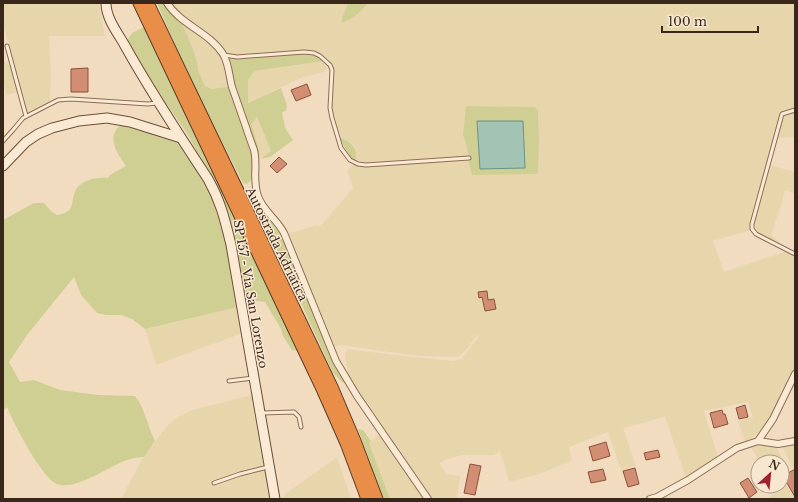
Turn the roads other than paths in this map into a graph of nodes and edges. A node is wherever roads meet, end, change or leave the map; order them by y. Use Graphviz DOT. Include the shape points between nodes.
graph roads {
  1 [pos="106,3"];
  2 [pos="139,3"];
  3 [pos="148,3"];
  4 [pos="167,3"];
  5 [pos="7,46"];
  6 [pos="223,54"];
  7 [pos="159,103"];
  8 [pos="795,110"];
  9 [pos="26,116"];
  10 [pos="181,138"];
  11 [pos="3,141"];
  12 [pos="469,158"];
  13 [pos="3,166"];
  14 [pos="795,254"];
  15 [pos="795,374"];
  16 [pos="254,378"];
  17 [pos="229,381"];
  18 [pos="260,413"];
  19 [pos="301,427"];
  20 [pos="758,441"];
  21 [pos="795,441"];
  22 [pos="269,467"];
  23 [pos="214,483"];
  24 [pos="275,499"];
  25 [pos="367,499"];
  26 [pos="376,499"];
  27 [pos="428,499"];
  28 [pos="650,499"];
  1 -- 7 [label="main road, SP 157 - Via San Lorenzo" via="110,19"];
  2 -- 25 [label="highway, Autostrada Adriatica" via="320,383"];
  3 -- 26 [label="highway, Autostrada Adriatica" via="332,388"];
  4 -- 6 [label="street" via="180,19 203,33"];
  5 -- 9 [label="lane"];
  6 -- 12 [label="lane" via="237,57 304,52 314,53 325,60 332,70 330,108 341,148 350,160 358,164"];
  6 -- 27 [label="street" via="254,150 254,185 258,198 284,233 336,361"];
  7 -- 9 [label="lane" via="58,100"];
  7 -- 10 [label="main road, SP 157 - Via San Lorenzo"];
  8 -- 14 [label="lane" via="782,114 752,229 756,234"];
  9 -- 11 [label="lane"];
  10 -- 13 [label="main road" via="130,122 107,118 79,121 38,134 26,142"];
  10 -- 16 [label="main road, SP 157 - Via San Lorenzo" via="217,195 223,211"];
  15 -- 20 [label="street" via="773,420"];
  16 -- 17 [label="lane"];
  16 -- 18 [label="main road, SP 157 - Via San Lorenzo"];
  18 -- 19 [label="lane" via="294,412 299,417"];
  18 -- 22 [label="main road, SP 157 - Via San Lorenzo"];
  20 -- 21 [label="street" via="778,444"];
  20 -- 28 [label="street" via="737,448 688,480"];
  22 -- 23 [label="lane"];
  22 -- 24 [label="main road, SP 157 - Via San Lorenzo"];
}
